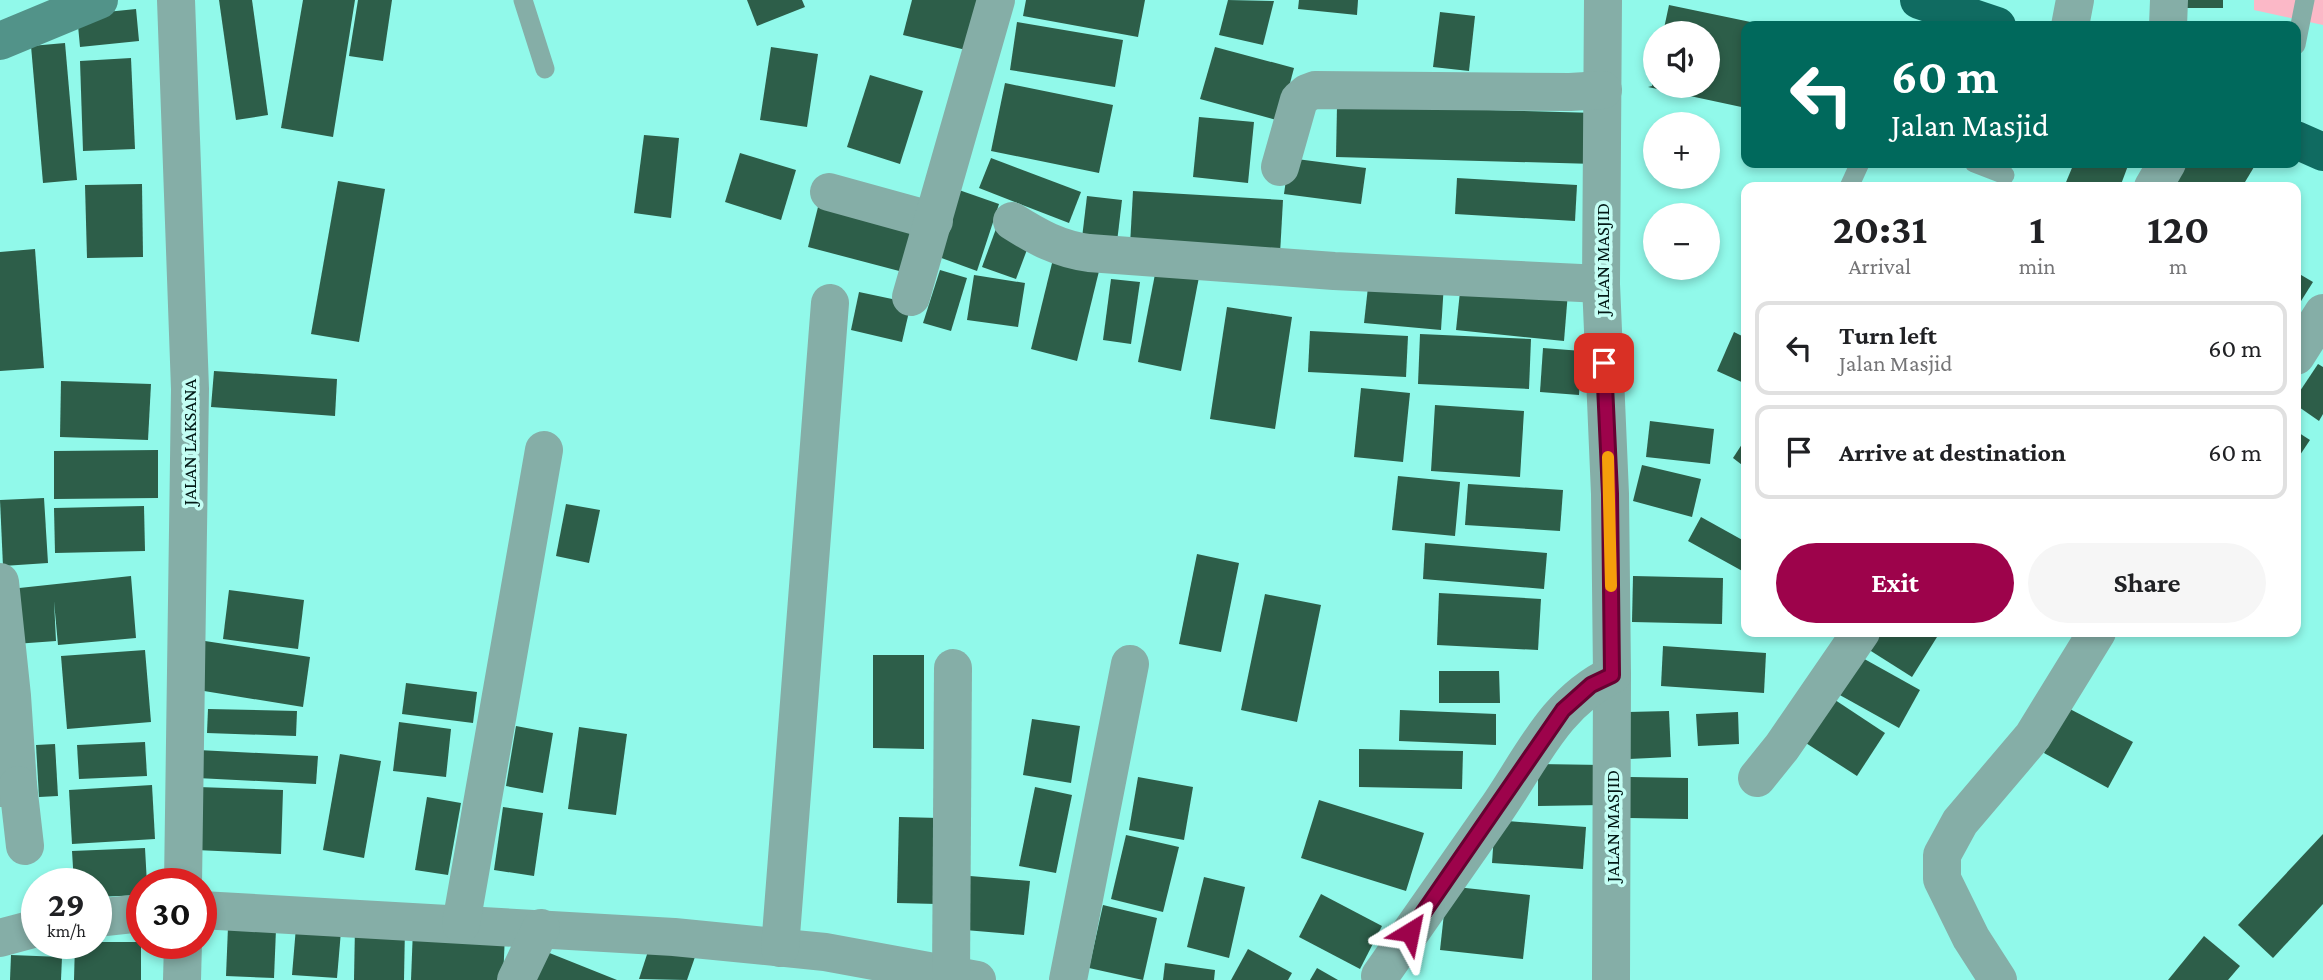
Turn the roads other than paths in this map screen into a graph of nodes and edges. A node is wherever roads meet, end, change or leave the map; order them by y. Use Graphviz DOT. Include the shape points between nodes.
graph roads {
  1 [pos="99,0"];
  2 [pos="176,0"];
  3 [pos="523,0"];
  4 [pos="996,0"];
  5 [pos="1604,0"];
  6 [pos="2075,0"];
  7 [pos="2169,0"];
  8 [pos="2305,0"];
  9 [pos="1925,7"];
  10 [pos="1978,21"];
  11 [pos="2071,21"];
  12 [pos="2168,21"];
  13 [pos="2301,21"];
  14 [pos="0,41"];
  15 [pos="545,69"];
  16 [pos="1603,90"];
  17 [pos="2301,142"];
  18 [pos="2323,152"];
  19 [pos="1280,167"];
  20 [pos="1987,168"];
  21 [pos="2005,175"];
  22 [pos="829,192"];
  23 [pos="934,221"];
  24 [pos="1012,221"];
  25 [pos="1601,284"];
  26 [pos="911,297"];
  27 [pos="830,303"];
  28 [pos="2323,313"];
  29 [pos="2301,348"];
  30 [pos="544,450"];
  31 [pos="0,582"];
  32 [pos="1858,637"];
  33 [pos="2094,637"];
  34 [pos="1130,664"];
  35 [pos="953,668"];
  36 [pos="1612,675"];
  37 [pos="1757,778"];
  38 [pos="9,787"];
  39 [pos="25,846"];
  40 [pos="183,868"];
  41 [pos="217,910"];
  42 [pos="461,924"];
  43 [pos="541,928"];
  44 [pos="21,932"];
  45 [pos="0,938"];
  46 [pos="780,948"];
  47 [pos="183,959"];
  48 [pos="818,966"];
  49 [pos="1380,976"];
  50 [pos="964,978"];
  51 [pos="182,980"];
  52 [pos="516,980"];
  53 [pos="1068,980"];
  54 [pos="1611,980"];
  55 [pos="1998,980"];
  1 -- 14 [label="main road"];
  2 -- 40 [label="street, JALAN LAKSANA" via="190,389"];
  3 -- 15 [label="lane"];
  4 -- 23 [label="street"];
  5 -- 16 [label="street, JALAN MASJID"];
  6 -- 11 [label="street"];
  7 -- 12 [label="street"];
  8 -- 13 [label="lane"];
  9 -- 10 [label="highway"];
  16 -- 19 [label="street" via="1315,90 1299,100"];
  16 -- 25 [label="street, JALAN MASJID"];
  17 -- 18 [label="highway"];
  20 -- 21 [label="lane"];
  22 -- 23 [label="street"];
  23 -- 26 [label="street"];
  24 -- 25 [label="street" via="1050,244 1089,253"];
  25 -- 36 [label="street, JALAN MASJID"];
  27 -- 46 [label="street"];
  28 -- 29 [label="street"];
  30 -- 42 [label="street"];
  31 -- 38 [label="street" via="12,696"];
  32 -- 37 [label="street"];
  33 -- 55 [label="street" via="2033,736 1960,822 1942,855 1942,879"];
  34 -- 53 [label="street"];
  35 -- 50 [label="street"];
  36 -- 49 [label="street" via="1591,685 1556,720"];
  36 -- 54 [label="street, JALAN MASJID"];
  38 -- 39 [label="street"];
  41 -- 42 [label="street"];
  42 -- 43 [label="street"];
  43 -- 46 [label="street"];
  43 -- 52 [label="street"];
  44 -- 45 [label="street"];
  46 -- 48 [label="street"];
  47 -- 51 [label="street"];
  48 -- 50 [label="street"];
}
